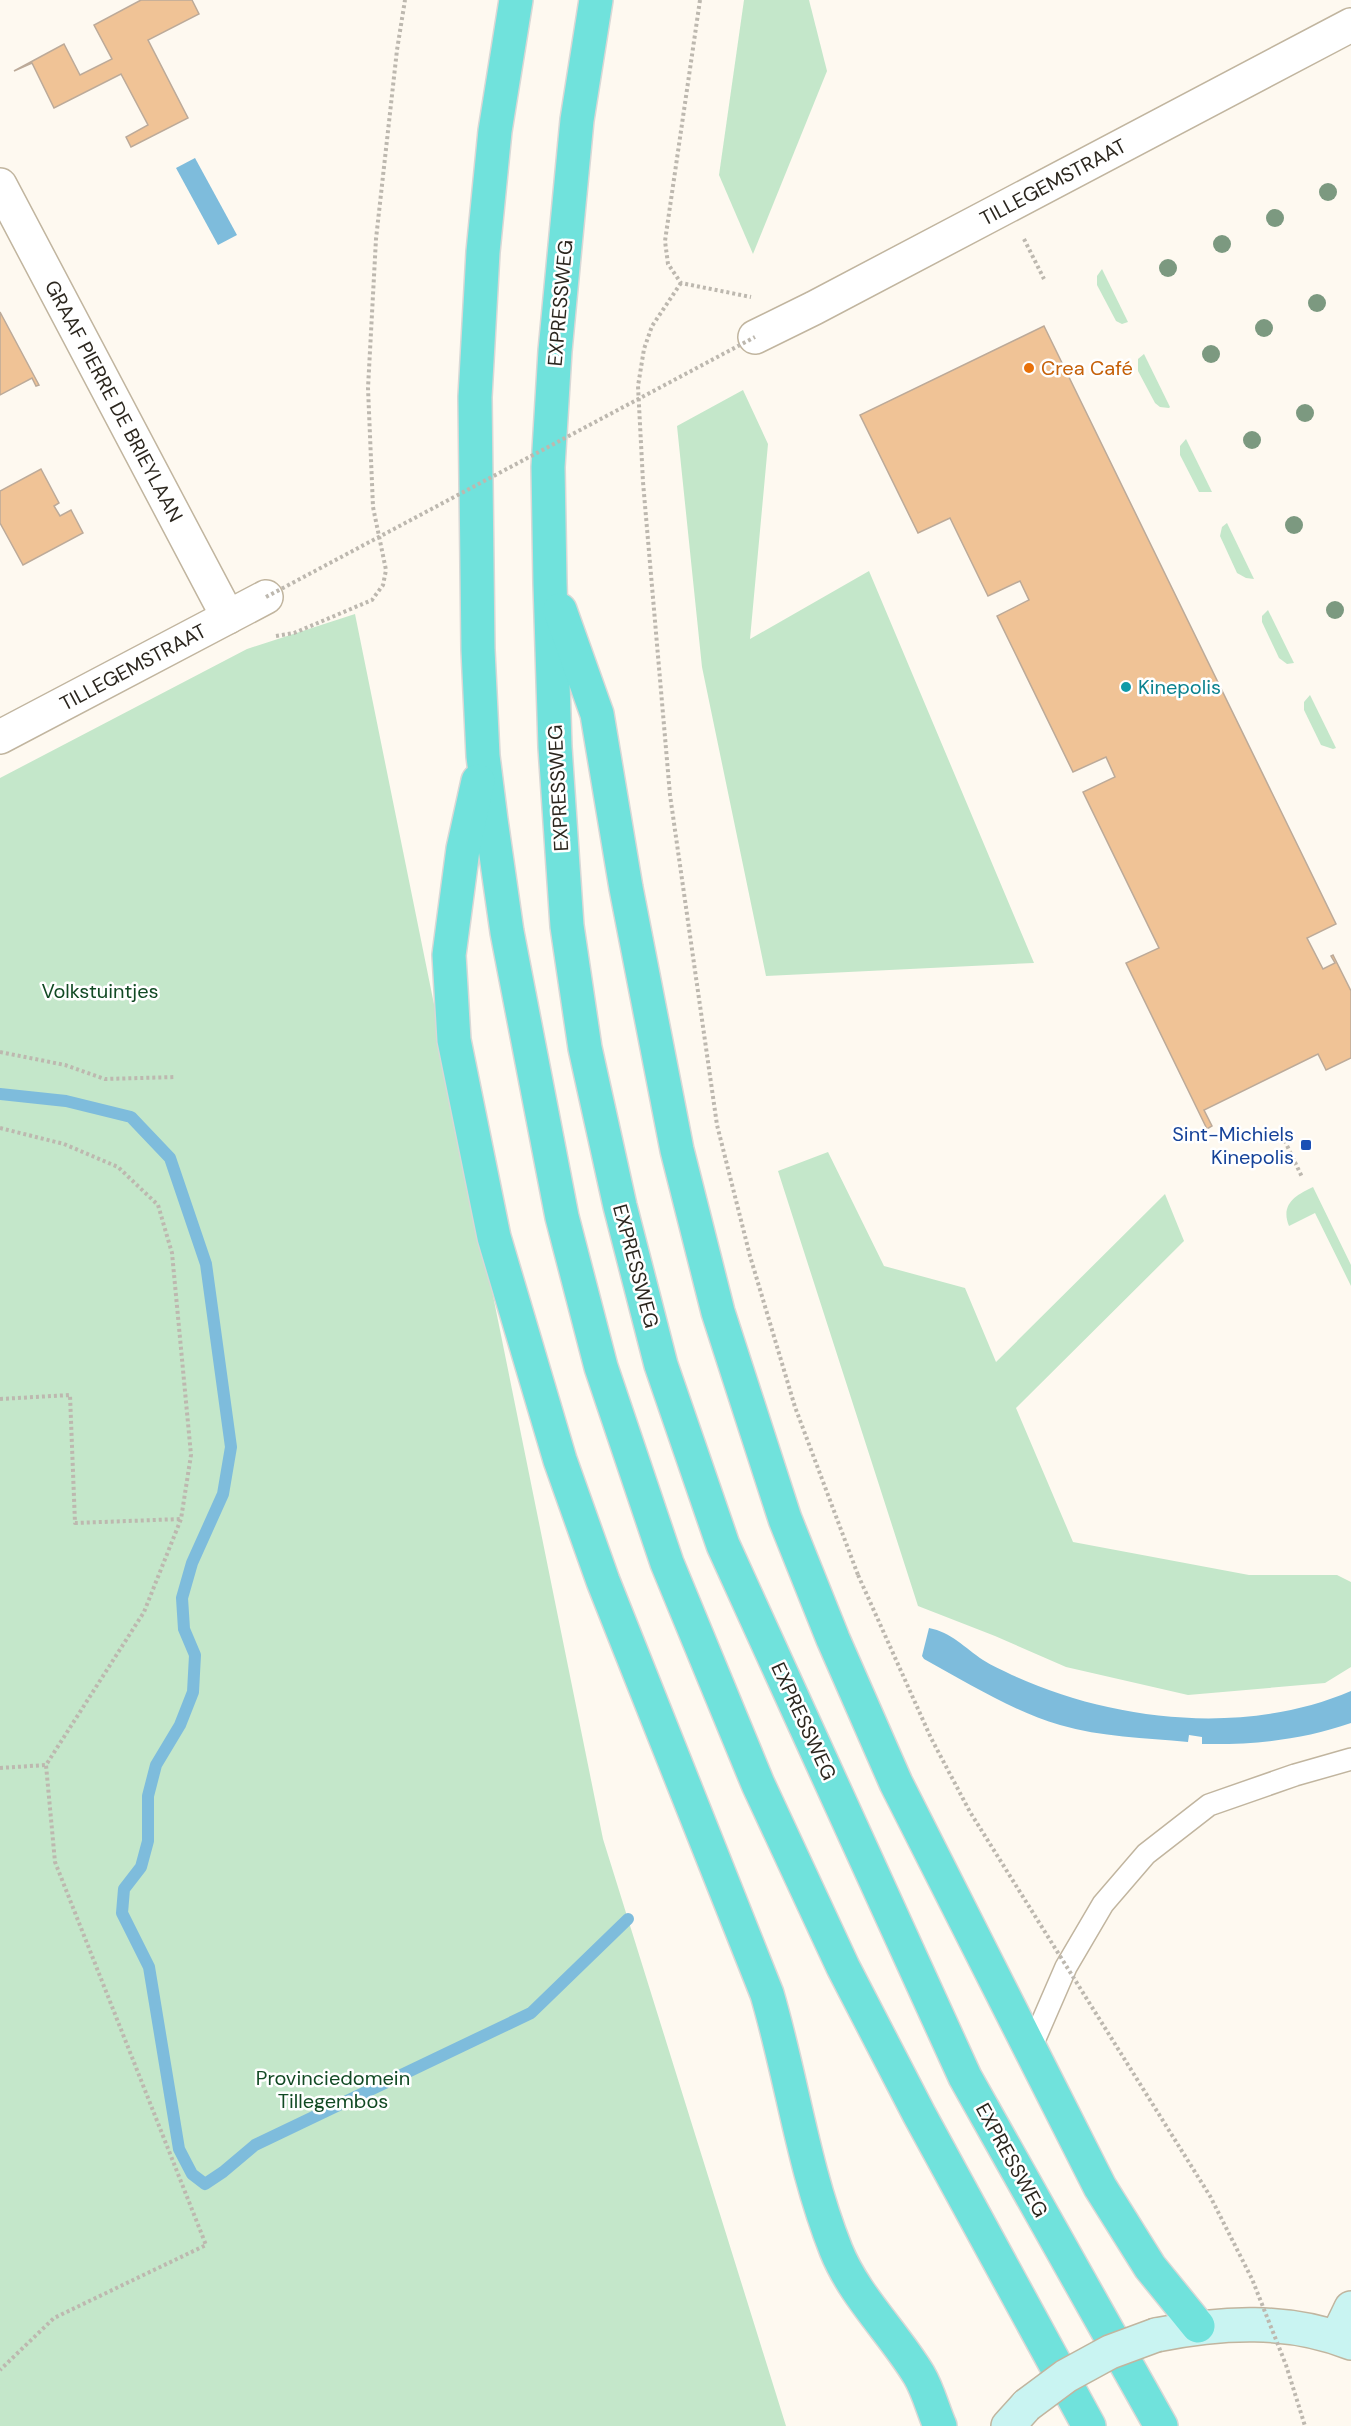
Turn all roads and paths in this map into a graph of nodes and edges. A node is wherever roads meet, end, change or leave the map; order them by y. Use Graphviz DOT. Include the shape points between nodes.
graph roads {
  1 [pos="405,0"];
  2 [pos="516,0"];
  3 [pos="596,0"];
  4 [pos="700,0"];
  5 [pos="1351,25"];
  6 [pos="0,185"];
  7 [pos="1008,206"];
  8 [pos="1044,279"];
  9 [pos="681,283"];
  10 [pos="790,319"];
  11 [pos="755,337"];
  12 [pos="550,583"];
  13 [pos="266,597"];
  14 [pos="228,617"];
  15 [pos="0,737"];
  16 [pos="483,756"];
  17 [pos="0,1052"];
  18 [pos="175,1077"];
  19 [pos="0,1128"];
  20 [pos="1282,1135"];
  21 [pos="1302,1177"];
  22 [pos="0,1399"];
  23 [pos="181,1519"];
  24 [pos="1351,1759"];
  25 [pos="46,1765"];
  26 [pos="0,1768"];
  27 [pos="1030,2050"];
  28 [pos="1351,2308"];
  29 [pos="1198,2326"];
  30 [pos="1344,2340"];
  31 [pos="0,2370"];
  32 [pos="1018,2416"];
  33 [pos="940,2426"];
  34 [pos="1089,2426"];
  35 [pos="1161,2426"];
  36 [pos="1305,2426"];
  1 -- 14 [label="path" via="376,239 368,388 373,507 386,570 383,585 372,600 294,633 273,636"];
  2 -- 16 [label="highway" via="494,142 475,397"];
  3 -- 12 [label="highway, EXPRESSWEG" via="577,120 555,351 548,467"];
  4 -- 9 [label="path" via="665,241 668,264"];
  5 -- 7 [label="street, TILLEGEMSTRAAT"];
  6 -- 14 [label="street, GRAAF PIERRE DE BRIEYLAAN"];
  7 -- 8 [label="path"];
  7 -- 10 [label="street, TILLEGEMSTRAAT"];
  9 -- 10 [label="path" via="761,299 776,305"];
  9 -- 36 [label="path, bridge" via="652,326 644,349 638,386 643,483 670,795 717,1125 750,1256 795,1407 858,1575 931,1738 970,1812 1210,2196 1252,2279"];
  10 -- 11 [label="street, TILLEGEMSTRAAT"];
  11 -- 13 [label="path, bridge"];
  12 -- 27 [label="highway" via="597,714 620,856 677,1150 718,1312 774,1486 833,1639 896,1784"];
  12 -- 35 [label="highway, EXPRESSWEG" via="555,747 567,926 590,1070 620,1206 662,1365 723,1545 965,2077"];
  13 -- 14 [label="street, TILLEGEMSTRAAT"];
  14 -- 15 [label="street, TILLEGEMSTRAAT"];
  16 -- 33 [label="highway" via="463,849 449,955 454,1040 494,1237 560,1460 603,1581 767,1994 802,2142 837,2252 857,2291 920,2376"];
  16 -- 34 [label="highway" via="507,932 562,1217 601,1367 667,1563 758,1784 843,1967"];
  17 -- 18 [label="path" via="65,1065 105,1079"];
  19 -- 23 [label="path" via="64,1144 118,1167 158,1205 172,1253 191,1455"];
  20 -- 21 [label="path"];
  22 -- 23 [label="path" via="70,1395 75,1523"];
  23 -- 25 [label="path" via="144,1611"];
  24 -- 27 [label="lane" via="1209,1804 1146,1854 1103,1904 1066,1966"];
  25 -- 26 [label="path"];
  25 -- 31 [label="path" via="55,1862 206,2245 54,2318"];
  27 -- 29 [label="highway" via="1100,2187 1150,2267"];
  28 -- 30 [label="main road"];
  29 -- 30 [label="main road" via="1292,2327"];
  29 -- 32 [label="main road, bridge" via="1156,2335 1110,2352 1066,2376"];
}
